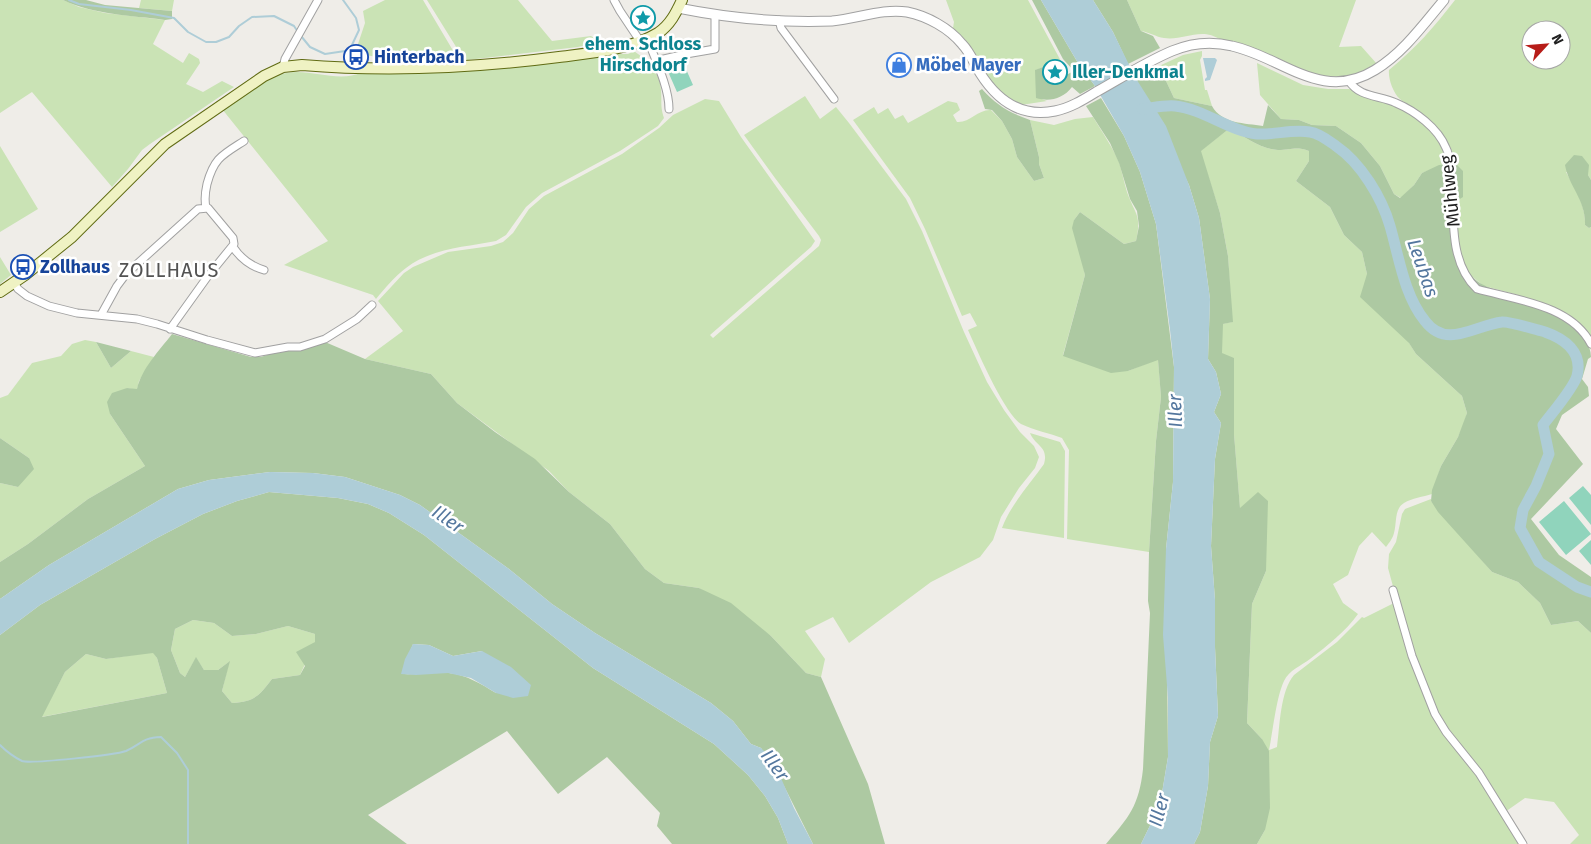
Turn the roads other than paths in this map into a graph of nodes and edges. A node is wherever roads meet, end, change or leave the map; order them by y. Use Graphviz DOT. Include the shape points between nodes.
graph roads {
  1 [pos="318,0"];
  2 [pos="614,0"];
  3 [pos="1444,0"];
  4 [pos="680,4"];
  5 [pos="714,15"];
  6 [pos="779,20"];
  7 [pos="644,40"];
  8 [pos="655,61"];
  9 [pos="283,67"];
  10 [pos="1349,81"];
  11 [pos="834,99"];
  12 [pos="669,109"];
  13 [pos="244,141"];
  14 [pos="206,208"];
  15 [pos="233,248"];
  16 [pos="264,270"];
  17 [pos="14,283"];
  18 [pos="0,292"];
  19 [pos="372,305"];
  20 [pos="101,316"];
  21 [pos="170,329"];
  22 [pos="1591,344"];
  23 [pos="1393,590"];
  24 [pos="1523,844"];
  1 -- 9 [label="street"];
  2 -- 7 [label="street"];
  3 -- 10 [label="street" via="1398,53 1375,70"];
  4 -- 5 [label="street"];
  4 -- 7 [label="main road" via="664,28"];
  5 -- 6 [label="street"];
  5 -- 8 [label="street" via="716,50"];
  6 -- 10 [label="street" via="816,22 902,11 923,17 953,34 968,50 995,94 1012,106 1042,113 1066,108 1180,48 1203,44 1243,49 1317,80"];
  6 -- 11 [label="street" via="781,28"];
  7 -- 8 [label="street"];
  7 -- 9 [label="main road" via="580,55 481,66 403,68 302,64"];
  8 -- 12 [label="street"];
  9 -- 17 [label="main road" via="248,86 165,144 72,237"];
  10 -- 22 [label="street, Mühlweg" via="1360,91 1396,102 1431,126 1447,149 1456,253 1466,276 1477,290 1554,310 1578,325"];
  13 -- 14 [label="street" via="215,163 205,194"];
  14 -- 15 [label="street" via="233,238"];
  14 -- 20 [label="street" via="198,209 126,274"];
  15 -- 16 [label="street" via="248,264"];
  15 -- 21 [label="street" via="208,276"];
  17 -- 18 [label="main road"];
  17 -- 20 [label="street" via="27,296 49,306"];
  19 -- 21 [label="street" via="357,319 325,339 300,347 255,353"];
  20 -- 21 [label="street" via="137,319"];
  23 -- 24 [label="street" via="1412,656 1435,714 1479,773"];
}
